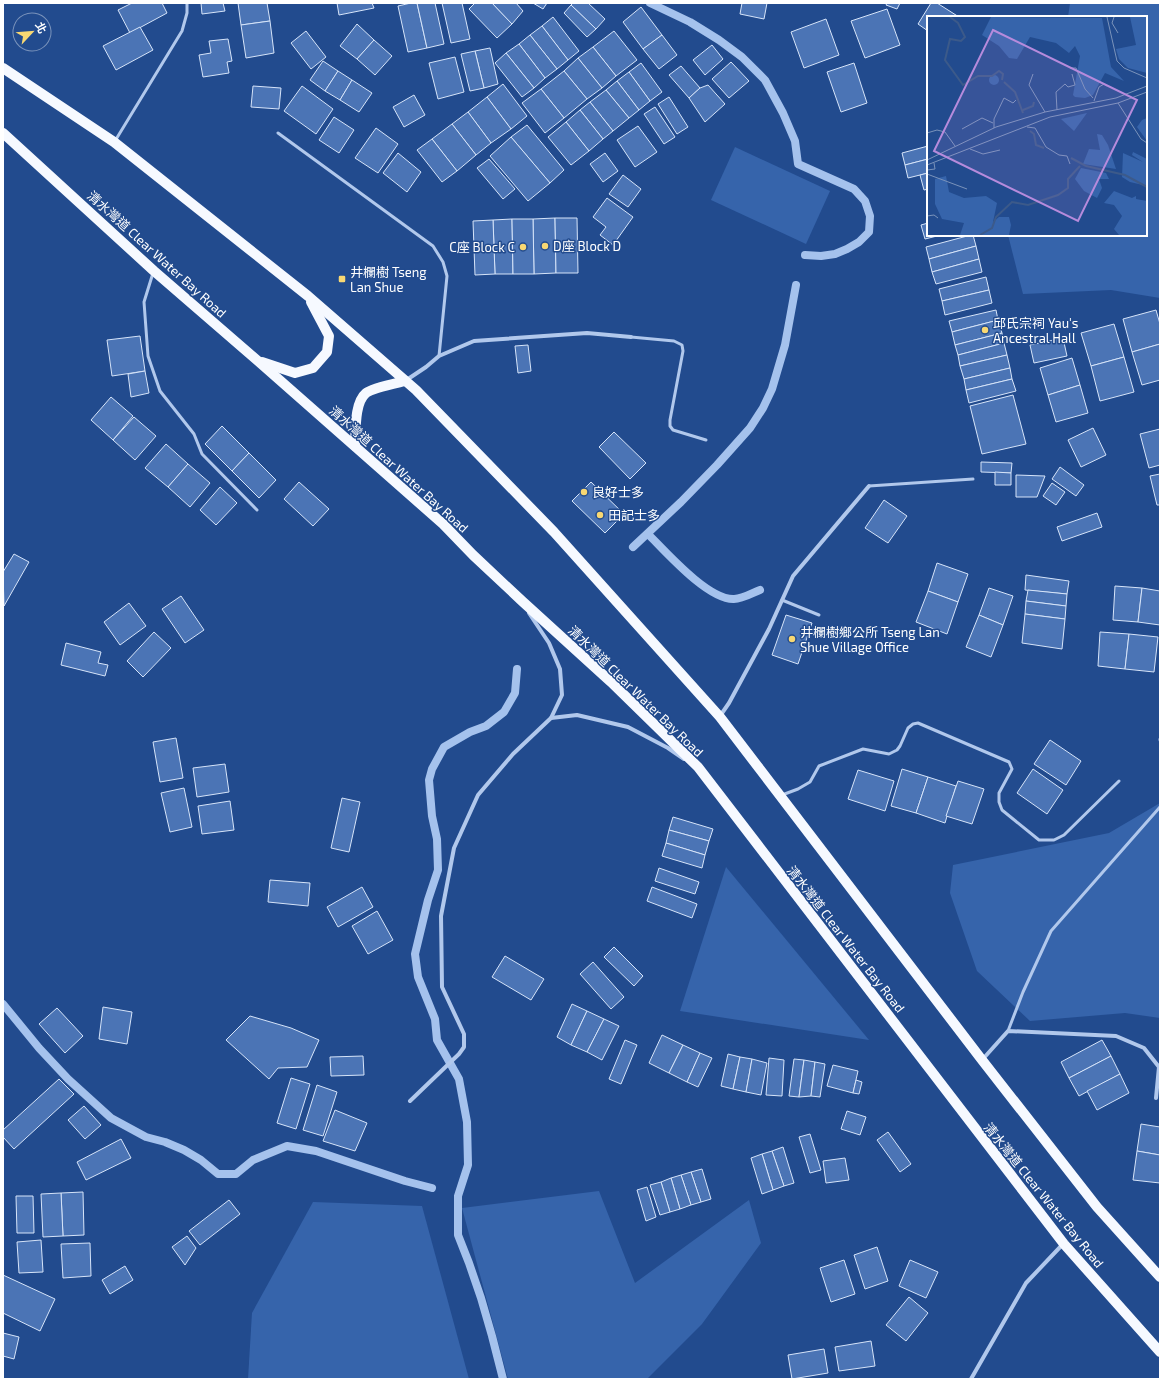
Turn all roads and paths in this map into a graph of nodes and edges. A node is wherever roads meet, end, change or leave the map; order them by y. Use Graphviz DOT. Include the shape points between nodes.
graph roads {
  1 [pos="187,3"];
  2 [pos="3,68"];
  3 [pos="3,133"];
  4 [pos="278,133"];
  5 [pos="114,142"];
  6 [pos="154,271"];
  7 [pos="308,296"];
  8 [pos="631,336"];
  9 [pos="439,356"];
  10 [pos="258,361"];
  11 [pos="405,381"];
  12 [pos="706,440"];
  13 [pos="355,446"];
  14 [pos="973,479"];
  15 [pos="869,486"];
  16 [pos="257,510"];
  17 [pos="782,600"];
  18 [pos="522,601"];
  19 [pos="819,614"];
  20 [pos="720,717"];
  21 [pos="551,718"];
  22 [pos="698,767"];
  23 [pos="1119,781"];
  24 [pos="780,796"];
  25 [pos="1160,807"];
  26 [pos="1008,1031"];
  27 [pos="982,1060"];
  28 [pos="1156,1098"];
  29 [pos="410,1100"];
  30 [pos="1064,1244"];
  31 [pos="1160,1277"];
  32 [pos="1160,1352"];
  33 [pos="970,1379"];
  1 -- 5 [label="lane" via="182,31"];
  2 -- 5 [label="main road"];
  3 -- 6 [label="main road, 清水灣道 Clear Water Bay Road"];
  4 -- 9 [label="lane" via="433,246 443,262 447,276"];
  5 -- 7 [label="main road"];
  6 -- 10 [label="main road, 清水灣道 Clear Water Bay Road"];
  6 -- 16 [label="lane" via="144,302 148,356 160,390 194,434 202,454"];
  7 -- 10 [label="main road" via="329,336 327,352 313,368 295,373"];
  7 -- 11 [label="main road"];
  8 -- 9 [label="street" via="586,333 474,341"];
  8 -- 12 [label="lane" via="674,341 682,345 670,426 673,430"];
  9 -- 11 [label="street"];
  10 -- 13 [label="main road, 清水灣道 Clear Water Bay Road"];
  11 -- 13 [label="main road" via="367,392 360,400"];
  11 -- 20 [label="main road" via="554,532"];
  13 -- 18 [label="main road, 清水灣道 Clear Water Bay Road" via="443,524"];
  14 -- 15 [label="lane"];
  15 -- 17 [label="street" via="793,576"];
  17 -- 19 [label="lane"];
  17 -- 20 [label="street" via="769,629"];
  18 -- 21 [label="street" via="549,643 560,669 562,695"];
  18 -- 22 [label="main road, 清水灣道 Clear Water Bay Road" via="611,682"];
  20 -- 24 [label="main road"];
  21 -- 22 [label="street" via="577,715 628,727"];
  21 -- 29 [label="street" via="513,754 478,795 454,848 441,916 442,987 464,1034 464,1048"];
  22 -- 30 [label="main road, 清水灣道 Clear Water Bay Road"];
  23 -- 24 [label="lane" via="1064,835 1054,840 1039,840 1002,810 999,793 1012,769 1009,762 918,723 908,728 897,750 889,754 863,749 819,766 810,782"];
  24 -- 27 [label="main road"];
  25 -- 26 [label="lane" via="1051,931"];
  26 -- 27 [label="street"];
  26 -- 28 [label="street" via="1116,1036 1144,1048 1159,1067"];
  27 -- 31 [label="main road" via="1097,1207"];
  30 -- 32 [label="main road, 清水灣道 Clear Water Bay Road"];
  30 -- 33 [label="street" via="1026,1283"];
}
